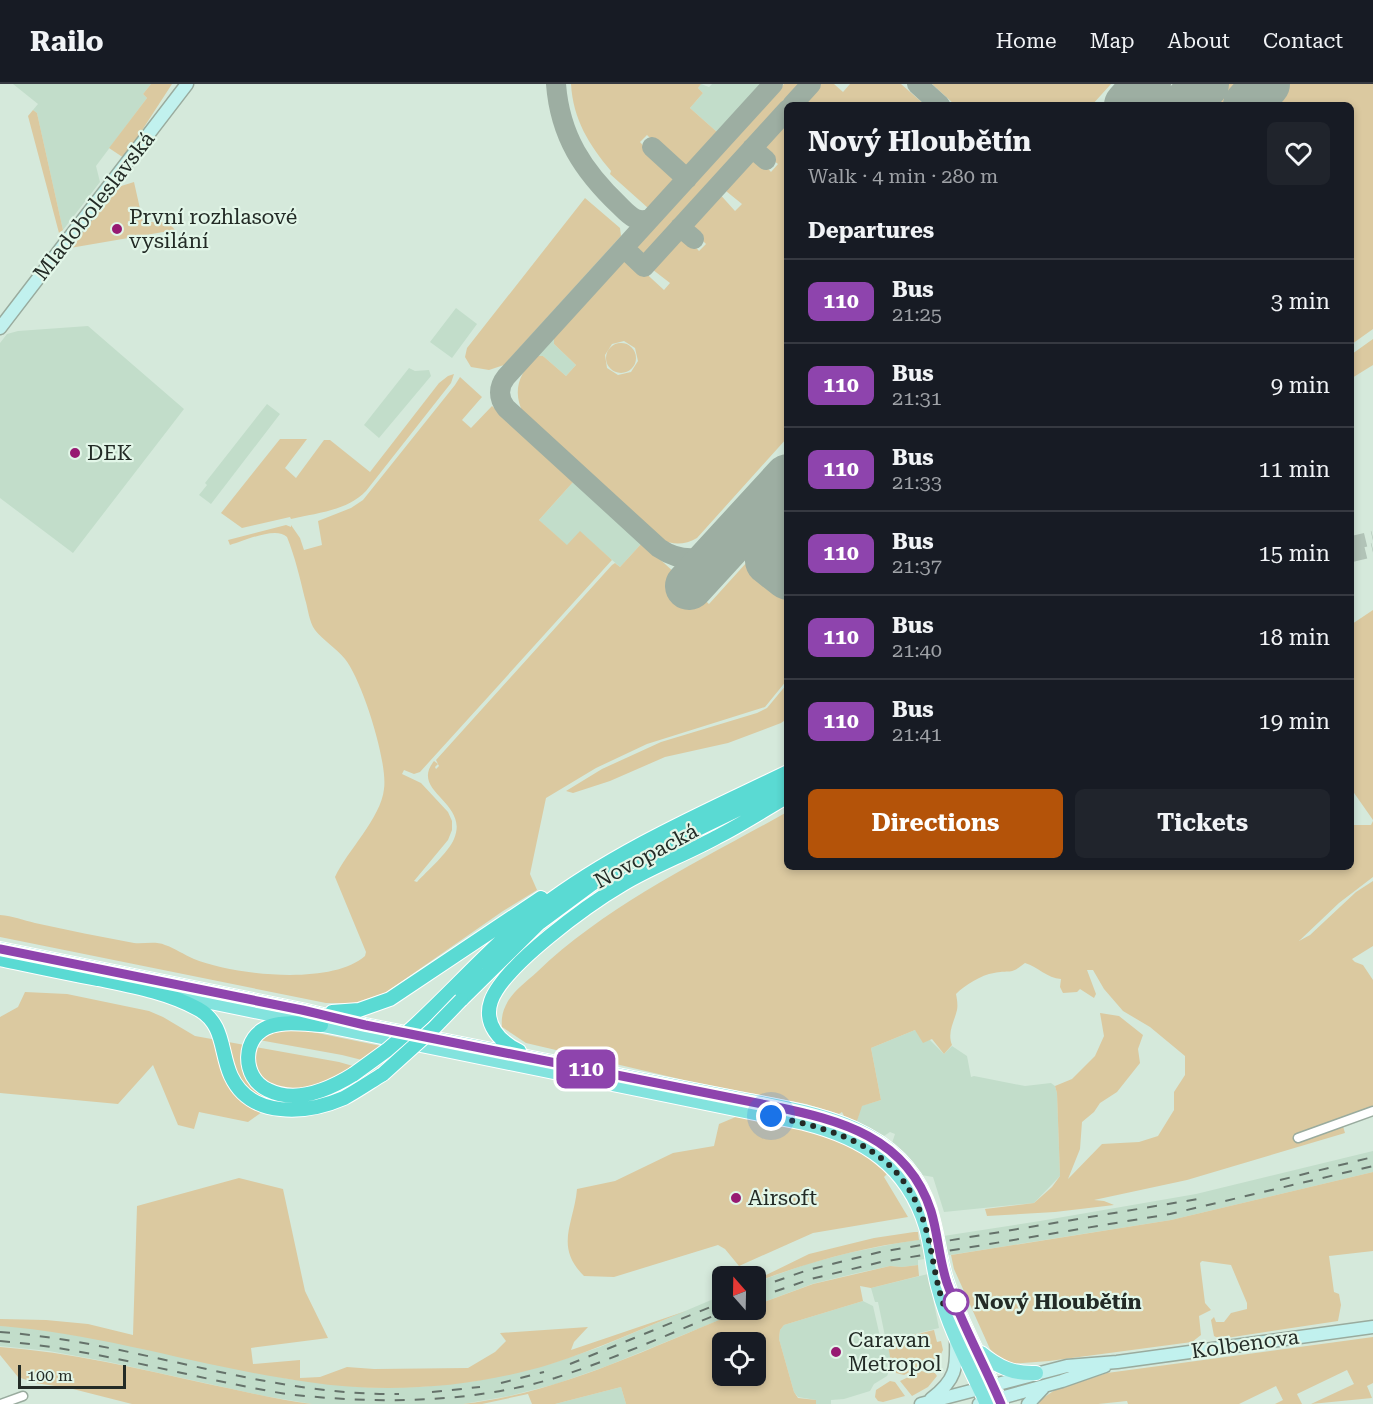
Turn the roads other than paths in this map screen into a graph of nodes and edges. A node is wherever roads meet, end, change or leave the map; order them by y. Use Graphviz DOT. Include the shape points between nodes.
graph roads {
  1 [pos="187,84"];
  2 [pos="0,328"];
  3 [pos="784,774"];
  4 [pos="784,787"];
  5 [pos="784,798"];
  6 [pos="619,856"];
  7 [pos="0,949"];
  8 [pos="0,959"];
  9 [pos="150,990"];
  10 [pos="302,1010"];
  11 [pos="321,1025"];
  12 [pos="550,1061"];
  13 [pos="734,1098"];
  14 [pos="1373,1111"];
  15 [pos="1298,1138"];
  16 [pos="1373,1327"];
  17 [pos="955,1335"];
  18 [pos="978,1351"];
  19 [pos="1117,1362"];
  20 [pos="1036,1373"];
  21 [pos="1047,1385"];
  22 [pos="986,1386"];
  23 [pos="23,1396"];
  24 [pos="990,1402"];
  25 [pos="923,1403"];
  26 [pos="1,1404"];
  27 [pos="1028,1404"];
  1 -- 2 [label="main road, Mladoboleslavská"];
  3 -- 6 [label="highway, Novopacká"];
  4 -- 9 [label="highway, Novopacká, bridge" via="592,884 515,946 403,1058 357,1091 316,1107 273,1108 247,1096 231,1076 215,1025 201,1011"];
  5 -- 12 [label="highway" via="719,837 607,894 563,925 515,968 492,998 490,1023 513,1049"];
  6 -- 10 [label="highway" via="567,881 390,999 352,1011"];
  6 -- 11 [label="highway, bridge" via="552,899 510,932 425,1016 354,1074 328,1089 308,1094 280,1094 258,1084 248,1060 250,1045 258,1034 279,1024"];
  7 -- 10 [label="highway"];
  8 -- 9 [label="highway"];
  9 -- 11 [label="main road"];
  10 -- 12 [label="highway"];
  11 -- 17 [label="main road" via="804,1123 850,1138 886,1162 915,1201 926,1228 938,1289"];
  12 -- 13 [label="highway"];
  13 -- 18 [label="main road" via="837,1121 873,1138 895,1155 914,1176 925,1197 947,1283"];
  14 -- 15 [label="street"];
  16 -- 19 [label="main road, Kolbenova"];
  17 -- 22 [label="main road"];
  17 -- 25 [label="main road" via="952,1377"];
  18 -- 20 [label="main road" via="1005,1369"];
  18 -- 22 [label="main road"];
  19 -- 20 [label="main road, Kolbenova" via="1067,1365"];
  19 -- 21 [label="main road, Kolbenova"];
  20 -- 22 [label="main road, Kolbenova"];
  21 -- 24 [label="main road, Kolbenova"];
  21 -- 27 [label="main road"];
  22 -- 24 [label="main road"];
  22 -- 25 [label="main road, Kolbenova"];
  23 -- 26 [label="street"];
}
